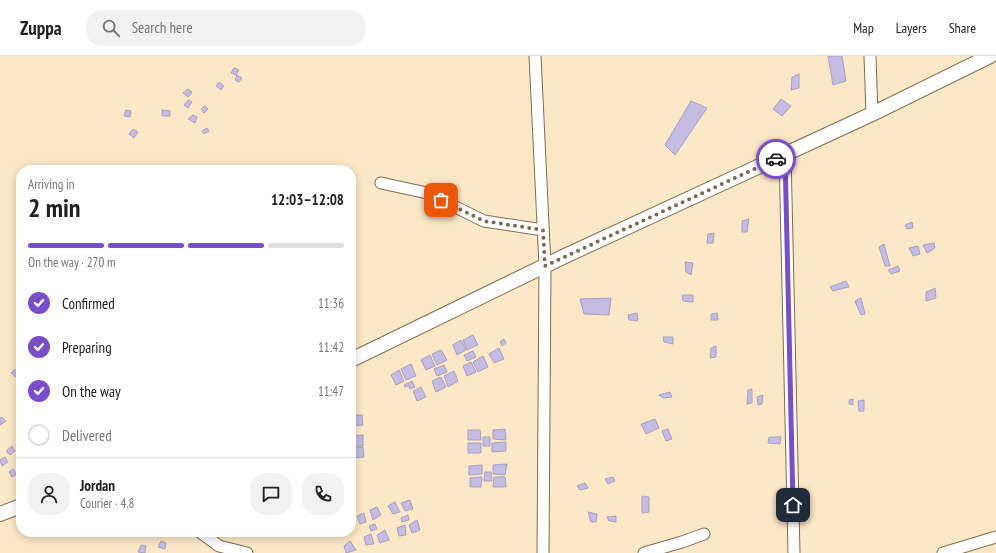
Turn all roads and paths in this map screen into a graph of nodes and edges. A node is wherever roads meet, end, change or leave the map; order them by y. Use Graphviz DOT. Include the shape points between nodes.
graph roads {
  1 [pos="536,56"];
  2 [pos="870,56"];
  3 [pos="990,56"];
  4 [pos="872,114"];
  5 [pos="785,154"];
  6 [pos="381,184"];
  7 [pos="543,230"];
  8 [pos="545,266"];
  9 [pos="356,358"];
  10 [pos="16,508"];
  11 [pos="0,514"];
  12 [pos="704,534"];
  13 [pos="207,537"];
  14 [pos="996,537"];
  15 [pos="247,553"];
  16 [pos="543,553"];
  17 [pos="644,553"];
  18 [pos="794,553"];
  19 [pos="943,553"];
  1 -- 7 [label="street"];
  2 -- 4 [label="street"];
  3 -- 4 [label="main road"];
  4 -- 5 [label="main road"];
  5 -- 8 [label="main road"];
  5 -- 18 [label="street"];
  6 -- 7 [label="street" via="427,193 484,221"];
  7 -- 8 [label="street"];
  8 -- 9 [label="main road"];
  8 -- 16 [label="street"];
  10 -- 11 [label="main road"];
  12 -- 17 [label="street"];
  13 -- 15 [label="street" via="219,546"];
  14 -- 19 [label="street"];
}
